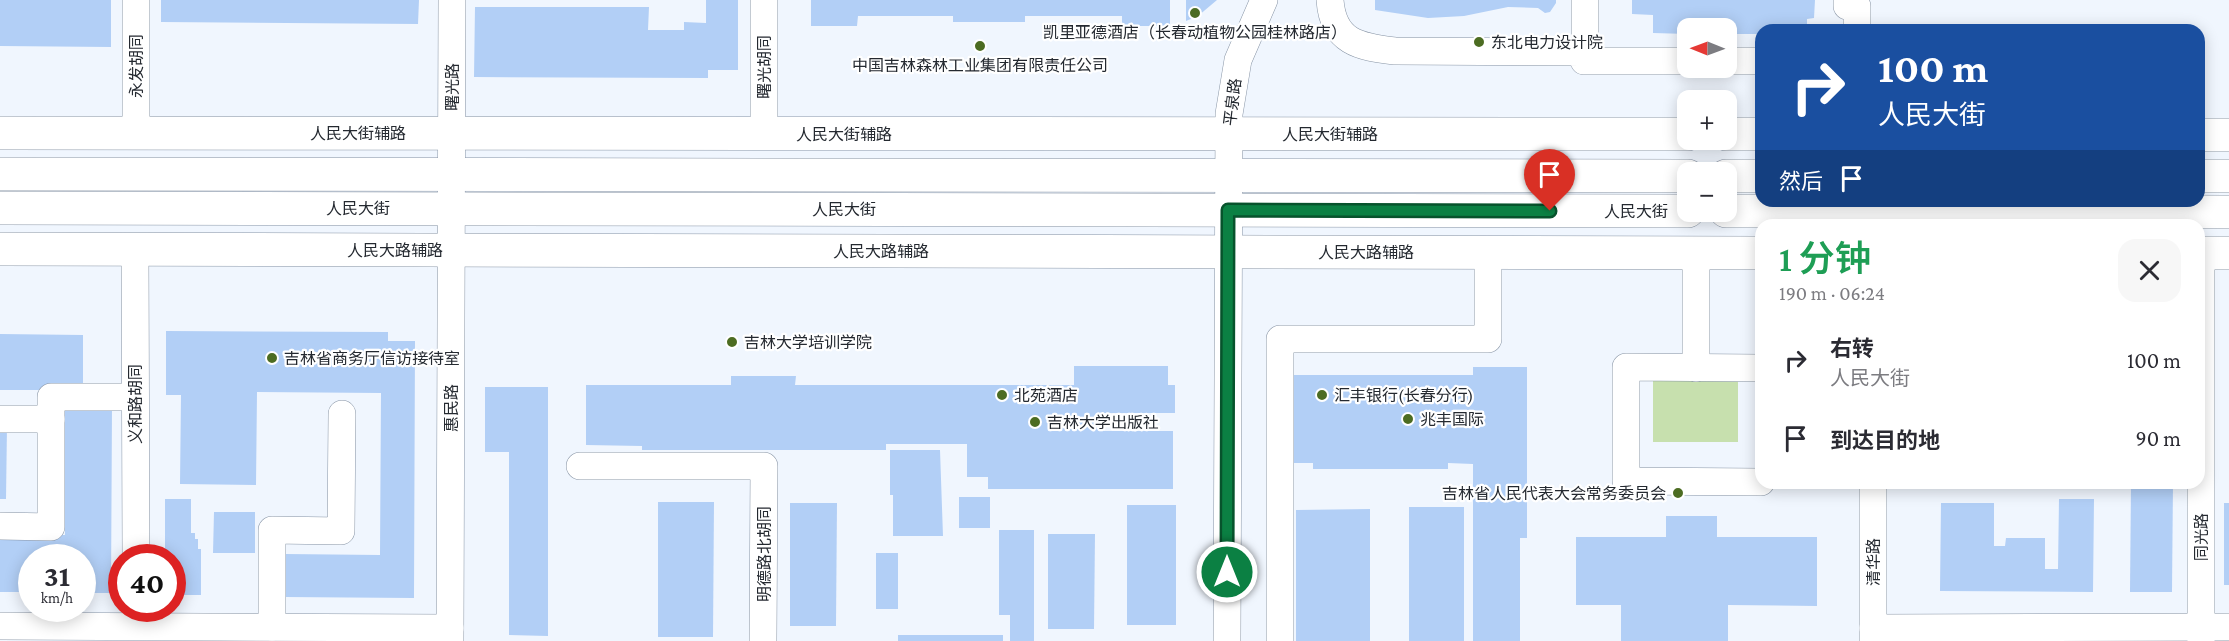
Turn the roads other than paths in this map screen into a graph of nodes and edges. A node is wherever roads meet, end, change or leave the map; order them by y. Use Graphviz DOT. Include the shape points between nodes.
graph roads {
  1 [pos="136,0"];
  2 [pos="452,0"];
  3 [pos="764,0"];
  4 [pos="1264,0"];
  5 [pos="1330,0"];
  6 [pos="1585,0"];
  7 [pos="1846,0"];
  8 [pos="1857,24"];
  9 [pos="1584,52"];
  10 [pos="1677,61"];
  11 [pos="1737,61"];
  12 [pos="1755,61"];
  13 [pos="0,133"];
  14 [pos="136,133"];
  15 [pos="452,133"];
  16 [pos="764,134"];
  17 [pos="1228,134"];
  18 [pos="1677,134"];
  19 [pos="1737,134"];
  20 [pos="1755,134"];
  21 [pos="2205,135"];
  22 [pos="2229,135"];
  23 [pos="0,174"];
  24 [pos="451,175"];
  25 [pos="1229,175"];
  26 [pos="1677,176"];
  27 [pos="1737,176"];
  28 [pos="1755,176"];
  29 [pos="2205,176"];
  30 [pos="2229,176"];
  31 [pos="0,208"];
  32 [pos="451,208"];
  33 [pos="1228,210"];
  34 [pos="1677,211"];
  35 [pos="1737,212"];
  36 [pos="2229,212"];
  37 [pos="1874,218"];
  38 [pos="0,249"];
  39 [pos="135,249"];
  40 [pos="451,250"];
  41 [pos="1228,252"];
  42 [pos="1488,252"];
  43 [pos="1696,252"];
  44 [pos="1755,252"];
  45 [pos="2210,253"];
  46 [pos="1696,368"];
  47 [pos="1755,368"];
  48 [pos="135,397"];
  49 [pos="342,414"];
  50 [pos="0,419"];
  51 [pos="51,419"];
  52 [pos="2205,465"];
  53 [pos="580,466"];
  54 [pos="1755,482"];
  55 [pos="1874,489"];
  56 [pos="2204,489"];
  57 [pos="0,526"];
  58 [pos="136,544"];
  59 [pos="136,626"];
  60 [pos="272,627"];
  61 [pos="2229,627"];
  62 [pos="11,631"];
  63 [pos="450,634"];
  64 [pos="1873,634"];
  65 [pos="2201,634"];
  66 [pos="764,641"];
  67 [pos="1227,641"];
  68 [pos="1280,641"];
  1 -- 14 [label="street, 永发胡同"];
  2 -- 15 [label="street, 曙光路"];
  3 -- 16 [label="street, 曙光胡同"];
  4 -- 17 [label="street, 平泉路" via="1238,60"];
  5 -- 9 [label="street" via="1341,32 1348,40 1368,48"];
  6 -- 9 [label="street"];
  7 -- 8 [label="street" via="1846,6 1857,6"];
  9 -- 10 [label="street" via="1584,61"];
  11 -- 12 [label="street"];
  13 -- 14 [label="main road, 人民大街辅路"];
  14 -- 15 [label="main road, 人民大街辅路"];
  15 -- 16 [label="main road, 人民大街辅路"];
  15 -- 24 [label="street, 曙光路"];
  16 -- 17 [label="main road, 人民大街辅路"];
  17 -- 18 [label="main road, 人民大街辅路"];
  17 -- 25 [label="street, 平泉路"];
  19 -- 20 [label="main road"];
  21 -- 22 [label="main road"];
  23 -- 24 [label="main road, 人民大街"];
  24 -- 25 [label="main road, 人民大街"];
  24 -- 32 [label="street, 惠民路"];
  25 -- 26 [label="main road, 人民大街"];
  25 -- 33 [label="street, 平泉路"];
  27 -- 28 [label="main road"];
  29 -- 30 [label="main road"];
  31 -- 32 [label="main road, 人民大街"];
  32 -- 33 [label="main road, 人民大街"];
  32 -- 40 [label="street, 惠民路"];
  33 -- 34 [label="main road, 人民大街"];
  33 -- 41 [label="street, 平泉路"];
  35 -- 37 [label="main road"];
  36 -- 37 [label="main road"];
  38 -- 39 [label="main road, 人民大路辅路"];
  39 -- 40 [label="main road, 人民大路辅路"];
  39 -- 48 [label="street, 义和路胡同"];
  40 -- 41 [label="main road, 人民大路辅路"];
  40 -- 63 [label="street, 惠民路"];
  41 -- 42 [label="main road, 人民大路辅路"];
  41 -- 67 [label="street, 平泉路"];
  42 -- 43 [label="main road, 人民大路辅路"];
  42 -- 68 [label="street" via="1488,339 1280,339"];
  43 -- 44 [label="main road, 人民大路辅路"];
  43 -- 46 [label="street"];
  45 -- 52 [label="street, 同光路"];
  46 -- 47 [label="street"];
  46 -- 54 [label="street" via="1626,368 1626,481"];
  48 -- 51 [label="street" via="51,397"];
  48 -- 58 [label="street, 义和路胡同"];
  49 -- 60 [label="street" via="341,531 272,530"];
  50 -- 51 [label="street"];
  51 -- 57 [label="street" via="51,527"];
  53 -- 66 [label="street, 明德路北胡同" via="764,466"];
  55 -- 64 [label="street, 清华路"];
  56 -- 65 [label="street, 同光路"];
  59 -- 60 [label="street"];
  59 -- 62 [label="street"];
  60 -- 63 [label="street"];
  61 -- 65 [label="street"];
  64 -- 65 [label="street"];
}
